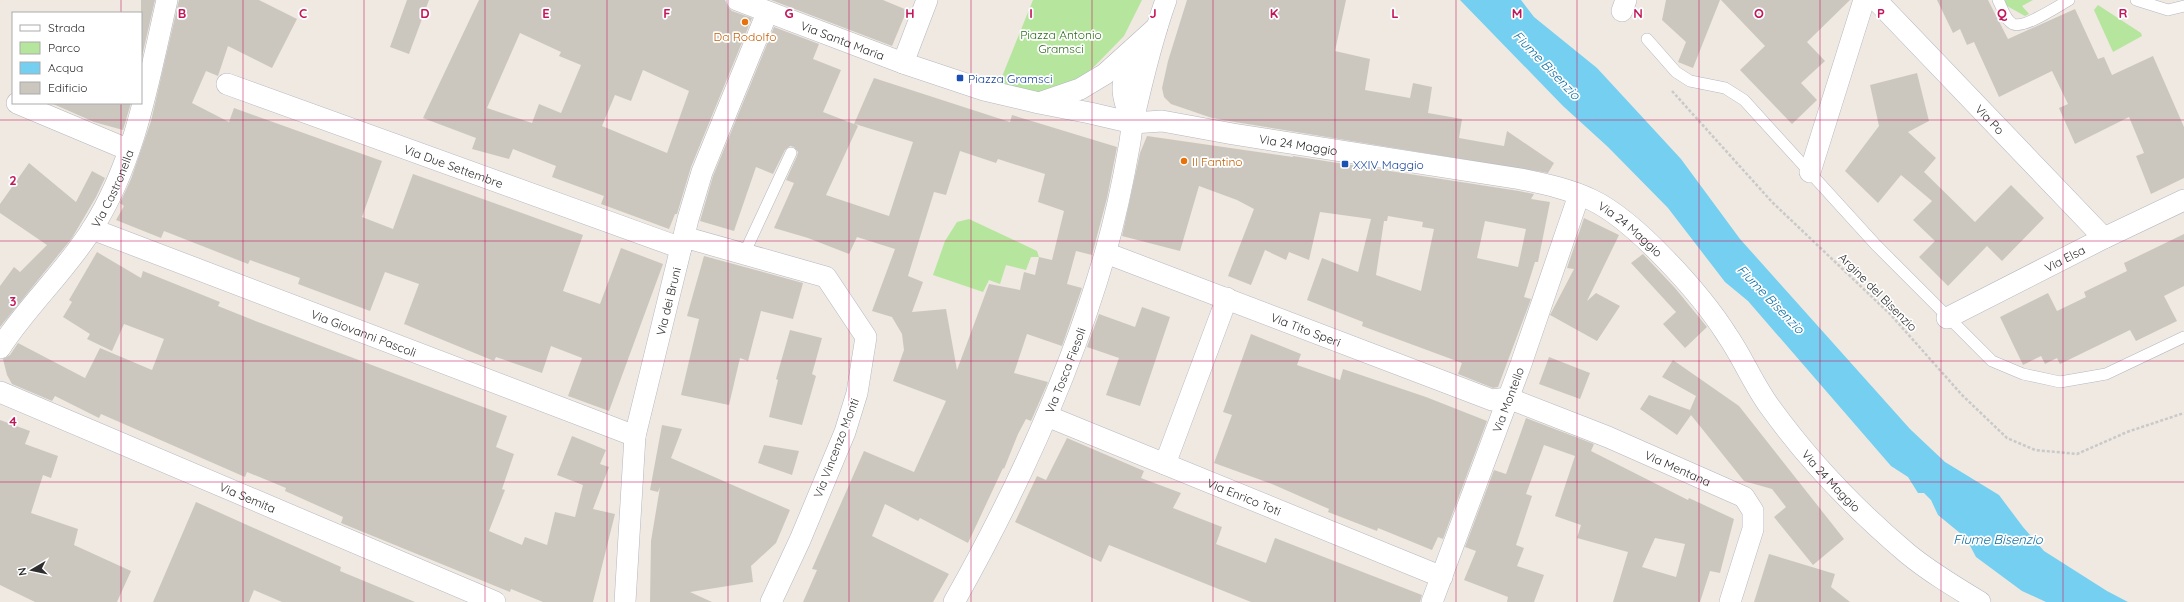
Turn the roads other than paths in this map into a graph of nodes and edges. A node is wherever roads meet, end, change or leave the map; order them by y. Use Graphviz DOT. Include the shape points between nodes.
graph roads {
  1 [pos="166,0"];
  2 [pos="737,0"];
  3 [pos="927,0"];
  4 [pos="1166,0"];
  5 [pos="1864,0"];
  6 [pos="1876,0"];
  7 [pos="1998,0"];
  8 [pos="2069,0"];
  9 [pos="2136,0"];
  10 [pos="2184,6"];
  11 [pos="767,13"];
  12 [pos="1157,27"];
  13 [pos="1647,39"];
  14 [pos="903,63"];
  15 [pos="227,84"];
  16 [pos="0,96"];
  17 [pos="12,101"];
  18 [pos="1038,103"];
  19 [pos="19,104"];
  20 [pos="1133,123"];
  21 [pos="129,150"];
  22 [pos="791,153"];
  23 [pos="1810,172"];
  24 [pos="1579,195"];
  25 [pos="2184,200"];
  26 [pos="92,229"];
  27 [pos="2104,238"];
  28 [pos="683,242"];
  29 [pos="1106,253"];
  30 [pos="744,254"];
  31 [pos="1227,298"];
  32 [pos="1947,318"];
  33 [pos="2184,337"];
  34 [pos="0,348"];
  35 [pos="0,392"];
  36 [pos="1508,398"];
  37 [pos="1047,416"];
  38 [pos="635,436"];
  39 [pos="1165,464"];
  40 [pos="1442,577"];
  41 [pos="495,602"];
  42 [pos="625,602"];
  43 [pos="771,602"];
  44 [pos="954,602"];
  45 [pos="1432,602"];
  46 [pos="1730,602"];
  47 [pos="1980,602"];
  1 -- 21 [label="street, Via Castronella" via="141,110"];
  2 -- 11 [label="street, Via Santa Maria"];
  3 -- 14 [label="street"];
  4 -- 12 [label="street"];
  5 -- 23 [label="street"];
  6 -- 27 [label="street, Via Po"];
  7 -- 8 [label="lane" via="2008,19 2019,25"];
  9 -- 10 [label="lane" via="2168,10"];
  11 -- 14 [label="street, Via Santa Maria"];
  11 -- 28 [label="street, Via dei Bruni" via="705,165"];
  12 -- 18 [label="street" via="1105,74 1080,89"];
  12 -- 20 [label="street" via="1135,55 1123,78 1122,96"];
  13 -- 23 [label="lane" via="1676,72 1690,81 1725,88 1744,100"];
  14 -- 18 [label="street" via="984,90"];
  15 -- 28 [label="street, Via Due Settembre"];
  16 -- 17 [label="street"];
  18 -- 20 [label="street"];
  19 -- 21 [label="street"];
  20 -- 24 [label="street, Via 24 Maggio" via="1169,122 1521,179"];
  20 -- 29 [label="street, Via Tosca Fiesoli"];
  21 -- 26 [label="street, Via Castronella" via="108,201"];
  22 -- 30 [label="lane"];
  23 -- 32 [label="lane"];
  24 -- 36 [label="street, Via Montello"];
  24 -- 47 [label="street, Via 24 Maggio" via="1603,206 1622,219 1690,287 1727,334 1769,406 1832,482 1908,554"];
  25 -- 27 [label="street, Via Elsa"];
  26 -- 34 [label="street, Via Castronella"];
  26 -- 38 [label="street, Via Giovanni Pascoli"];
  27 -- 32 [label="street, Via Elsa"];
  28 -- 30 [label="street, Via Vincenzo Monti"];
  28 -- 38 [label="street, Via dei Bruni"];
  29 -- 31 [label="street, Via Tito Speri"];
  29 -- 37 [label="street, Via Tosca Fiesoli" via="1075,348"];
  30 -- 43 [label="street, Via Vincenzo Monti" via="826,277 866,337 857,393 845,432"];
  31 -- 36 [label="street, Via Tito Speri" via="1492,400"];
  31 -- 39 [label="street"];
  32 -- 33 [label="lane" via="1992,361 2023,374 2060,382 2106,374"];
  35 -- 41 [label="street, Via Semita"];
  36 -- 40 [label="street, Via Montello"];
  36 -- 46 [label="street, Via Mentana" via="1608,437 1744,497 1753,511 1753,530"];
  37 -- 39 [label="street, Via Enrico Toti"];
  37 -- 44 [label="street, Via Tosca Fiesoli" via="985,546"];
  38 -- 42 [label="street, Via dei Bruni"];
  39 -- 40 [label="street, Via Enrico Toti"];
  40 -- 45 [label="street, Via Montello"];
}
